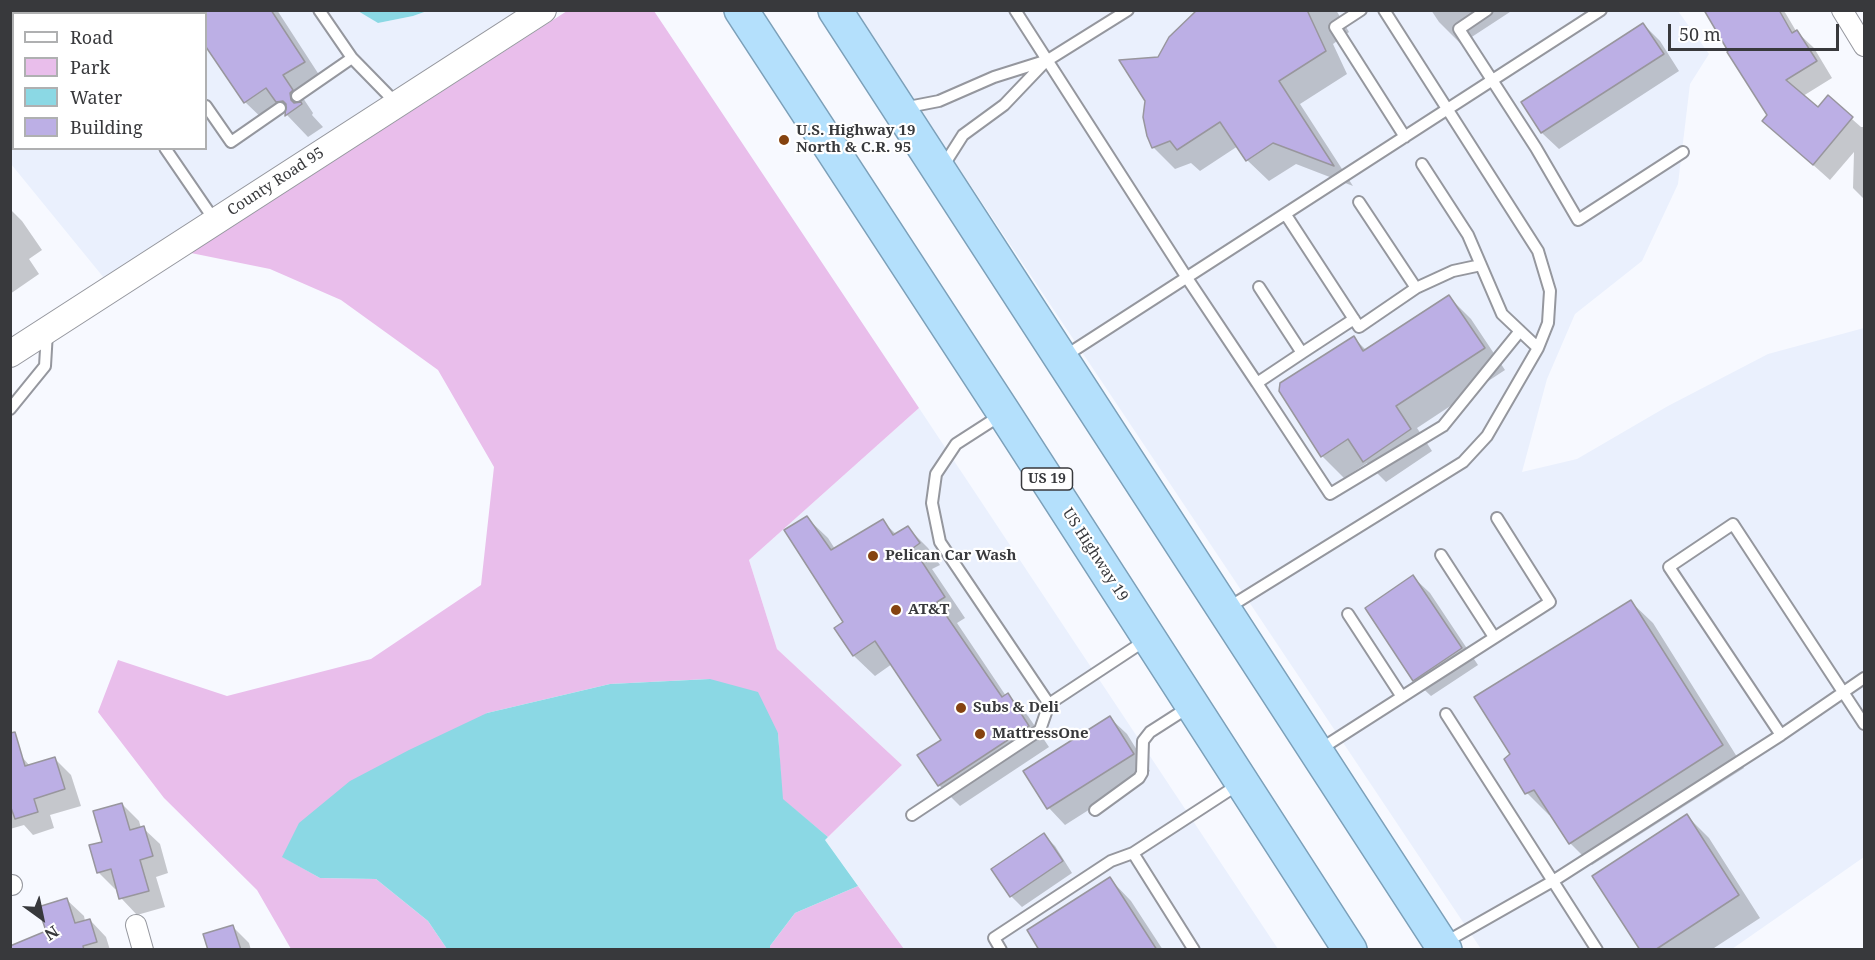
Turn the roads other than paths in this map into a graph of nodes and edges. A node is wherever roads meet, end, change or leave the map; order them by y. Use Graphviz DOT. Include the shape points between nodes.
graph roads {
  1 [pos="319,10"];
  2 [pos="543,10"];
  3 [pos="741,10"];
  4 [pos="836,10"];
  5 [pos="1016,10"];
  6 [pos="1128,10"];
  7 [pos="1361,10"];
  8 [pos="1384,10"];
  9 [pos="1487,10"];
  10 [pos="1601,10"];
  11 [pos="1842,10"];
  12 [pos="1864,46"];
  13 [pos="352,58"];
  14 [pos="1048,60"];
  15 [pos="1493,80"];
  16 [pos="297,96"];
  17 [pos="397,104"];
  18 [pos="207,107"];
  19 [pos="280,108"];
  20 [pos="899,108"];
  21 [pos="1447,110"];
  22 [pos="1405,137"];
  23 [pos="166,150"];
  24 [pos="1683,152"];
  25 [pos="1422,164"];
  26 [pos="940,171"];
  27 [pos="1359,202"];
  28 [pos="1286,214"];
  29 [pos="215,221"];
  30 [pos="1481,265"];
  31 [pos="1187,278"];
  32 [pos="1259,287"];
  33 [pos="1416,288"];
  34 [pos="1354,319"];
  35 [pos="1520,331"];
  36 [pos="47,332"];
  37 [pos="1538,348"];
  38 [pos="1302,353"];
  39 [pos="10,354"];
  40 [pos="1062,358"];
  41 [pos="1257,383"];
  42 [pos="10,409"];
  43 [pos="1004,413"];
  44 [pos="1497,518"];
  45 [pos="1441,555"];
  46 [pos="1224,611"];
  47 [pos="1347,614"];
  48 [pos="1494,637"];
  49 [pos="1149,638"];
  50 [pos="1864,678"];
  51 [pos="1844,692"];
  52 [pos="1402,697"];
  53 [pos="1049,704"];
  54 [pos="1192,705"];
  55 [pos="1446,714"];
  56 [pos="1864,724"];
  57 [pos="1781,735"];
  58 [pos="1317,752"];
  59 [pos="1242,782"];
  60 [pos="1095,810"];
  61 [pos="912,816"];
  62 [pos="1133,854"];
  63 [pos="1552,881"];
  64 [pos="136,925"];
  65 [pos="1443,947"];
  66 [pos="143,950"];
  67 [pos="1001,950"];
  68 [pos="1194,950"];
  69 [pos="1350,950"];
  70 [pos="1597,950"];
  1 -- 13 [label="lane"];
  2 -- 17 [label="street, County Road 95"];
  3 -- 43 [label="highway, US Highway 19 / US 19"];
  4 -- 20 [label="highway"];
  5 -- 14 [label="lane"];
  6 -- 14 [label="lane"];
  7 -- 22 [label="lane" via="1335,27"];
  8 -- 21 [label="lane"];
  9 -- 15 [label="lane" via="1459,28"];
  10 -- 15 [label="lane"];
  11 -- 12 [label="street"];
  13 -- 16 [label="lane"];
  13 -- 17 [label="lane"];
  14 -- 20 [label="lane" via="994,77 939,101"];
  14 -- 26 [label="lane" via="1005,105 963,135"];
  14 -- 31 [label="lane"];
  15 -- 21 [label="lane"];
  15 -- 24 [label="lane" via="1578,220"];
  17 -- 29 [label="street, County Road 95"];
  18 -- 19 [label="lane" via="231,142"];
  20 -- 26 [label="highway"];
  21 -- 22 [label="lane"];
  21 -- 37 [label="lane" via="1538,251 1550,291 1548,323"];
  22 -- 28 [label="lane"];
  23 -- 29 [label="lane"];
  25 -- 30 [label="lane" via="1468,235"];
  26 -- 40 [label="highway"];
  27 -- 33 [label="lane"];
  28 -- 31 [label="lane"];
  28 -- 34 [label="lane"];
  29 -- 36 [label="street, County Road 95"];
  30 -- 33 [label="lane" via="1454,271"];
  30 -- 35 [label="lane" via="1502,314"];
  31 -- 40 [label="lane"];
  31 -- 41 [label="lane"];
  32 -- 38 [label="lane"];
  33 -- 34 [label="lane" via="1359,327"];
  34 -- 38 [label="lane"];
  35 -- 37 [label="lane"];
  35 -- 41 [label="lane" via="1443,426 1330,494"];
  36 -- 39 [label="street, County Road 95"];
  36 -- 42 [label="lane" via="45,366"];
  37 -- 46 [label="lane" via="1487,436 1462,462"];
  38 -- 41 [label="lane"];
  40 -- 46 [label="highway"];
  43 -- 49 [label="highway, US Highway 19 / US 19"];
  43 -- 53 [label="lane" via="956,444 936,474 932,503 940,542"];
  44 -- 48 [label="lane" via="1550,602"];
  45 -- 48 [label="lane"];
  46 -- 58 [label="highway"];
  47 -- 52 [label="lane"];
  48 -- 52 [label="lane"];
  49 -- 53 [label="lane"];
  49 -- 54 [label="highway, US Highway 19 / US 19"];
  50 -- 51 [label="lane"];
  51 -- 56 [label="lane"];
  51 -- 57 [label="lane"];
  51 -- 57 [label="lane" via="1733,524 1669,567"];
  52 -- 58 [label="lane"];
  53 -- 61 [label="lane" via="1040,730"];
  54 -- 59 [label="highway, US Highway 19 / US 19"];
  54 -- 60 [label="lane" via="1150,732 1143,741 1139,778"];
  55 -- 63 [label="lane"];
  57 -- 63 [label="lane"];
  58 -- 65 [label="highway"];
  59 -- 62 [label="lane"];
  59 -- 69 [label="highway, US Highway 19 / US 19"];
  62 -- 67 [label="lane" via="1111,861 994,938"];
  62 -- 68 [label="lane"];
  63 -- 65 [label="lane"];
  63 -- 70 [label="lane"];
  64 -- 66 [label="street"];
}
